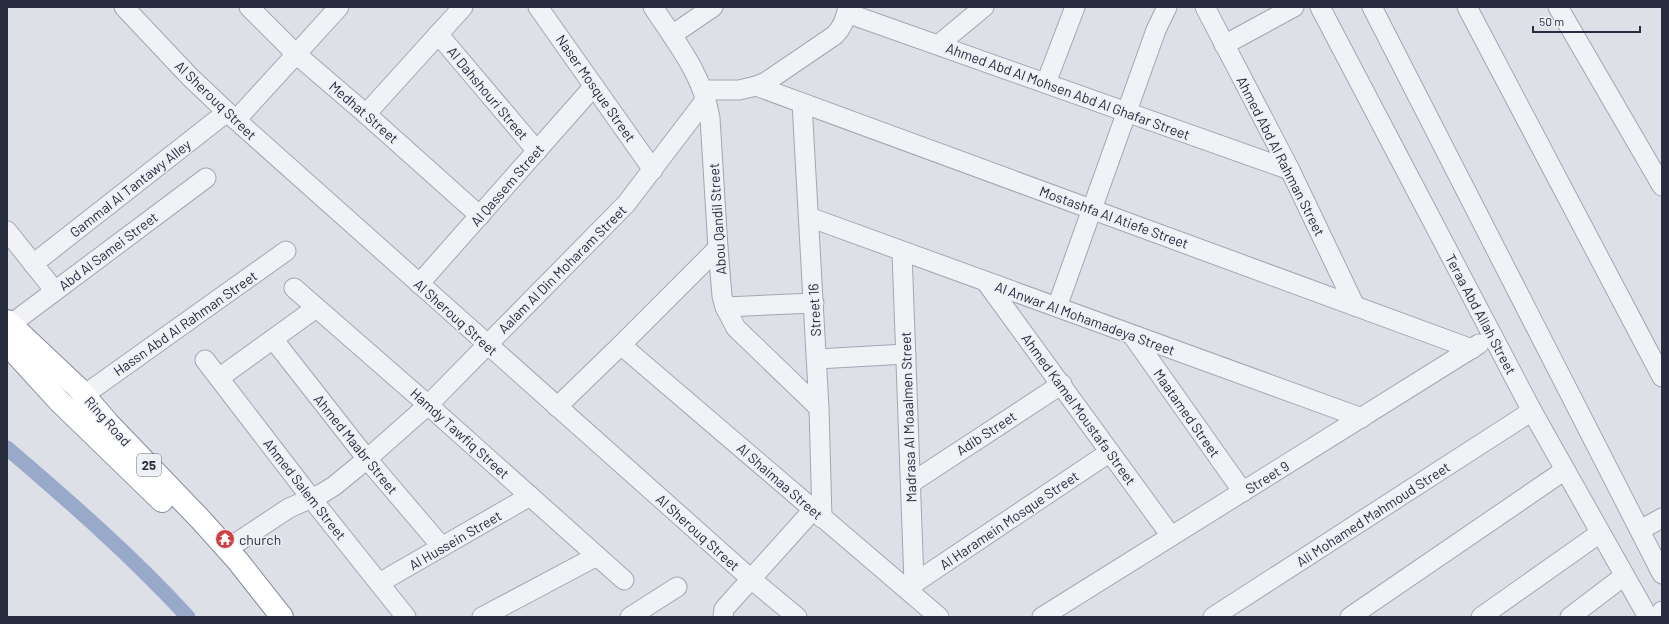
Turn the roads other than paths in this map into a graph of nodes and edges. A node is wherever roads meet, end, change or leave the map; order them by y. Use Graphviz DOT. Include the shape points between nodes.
graph roads {
  1 [pos="124,7"];
  2 [pos="249,7"];
  3 [pos="339,7"];
  4 [pos="463,7"];
  5 [pos="538,7"];
  6 [pos="653,7"];
  7 [pos="713,7"];
  8 [pos="984,7"];
  9 [pos="1075,7"];
  10 [pos="1167,7"];
  11 [pos="1205,7"];
  12 [pos="1294,7"];
  13 [pos="1320,7"];
  14 [pos="1372,7"];
  15 [pos="1467,7"];
  16 [pos="1558,7"];
  17 [pos="847,10"];
  18 [pos="438,34"];
  19 [pos="672,36"];
  20 [pos="938,45"];
  21 [pos="1224,45"];
  22 [pos="296,54"];
  23 [pos="1046,84"];
  24 [pos="594,86"];
  25 [pos="756,86"];
  26 [pos="705,94"];
  27 [pos="802,103"];
  28 [pos="1126,112"];
  29 [pos="366,114"];
  30 [pos="231,116"];
  31 [pos="537,151"];
  32 [pos="653,170"];
  33 [pos="1290,170"];
  34 [pos="206,178"];
  35 [pos="1662,186"];
  36 [pos="1092,209"];
  37 [pos="480,216"];
  38 [pos="809,218"];
  39 [pos="7,231"];
  40 [pos="718,248"];
  41 [pos="286,251"];
  42 [pos="902,252"];
  43 [pos="33,264"];
  44 [pos="986,282"];
  45 [pos="419,284"];
  46 [pos="294,288"];
  47 [pos="55,291"];
  48 [pos="814,303"];
  49 [pos="1355,306"];
  50 [pos="725,307"];
  51 [pos="1057,307"];
  52 [pos="316,308"];
  53 [pos="8,330"];
  54 [pos="1132,335"];
  55 [pos="1492,336"];
  56 [pos="273,340"];
  57 [pos="488,345"];
  58 [pos="621,345"];
  59 [pos="1472,349"];
  60 [pos="906,354"];
  61 [pos="817,359"];
  62 [pos="205,360"];
  63 [pos="1662,377"];
  64 [pos="220,378"];
  65 [pos="1062,384"];
  66 [pos="83,405"];
  67 [pos="428,405"];
  68 [pos="557,407"];
  69 [pos="820,408"];
  70 [pos="1532,411"];
  71 [pos="1362,418"];
  72 [pos="1110,452"];
  73 [pos="367,459"];
  74 [pos="1565,470"];
  75 [pos="911,483"];
  76 [pos="1243,492"];
  77 [pos="530,496"];
  78 [pos="311,498"];
  79 [pos="817,514"];
  80 [pos="1662,518"];
  81 [pos="1640,530"];
  82 [pos="1600,533"];
  83 [pos="1172,536"];
  84 [pos="442,547"];
  85 [pos="227,549"];
  86 [pos="597,556"];
  87 [pos="1662,574"];
  88 [pos="1624,576"];
  89 [pos="751,579"];
  90 [pos="624,580"];
  91 [pos="379,583"];
  92 [pos="910,586"];
  93 [pos="677,587"];
  94 [pos="1650,614"];
  95 [pos="265,617"];
  96 [pos="282,617"];
  97 [pos="406,617"];
  98 [pos="482,617"];
  99 [pos="630,617"];
  100 [pos="723,617"];
  101 [pos="796,617"];
  102 [pos="939,617"];
  103 [pos="1042,617"];
  104 [pos="1213,617"];
  105 [pos="1350,617"];
  106 [pos="1481,617"];
  107 [pos="1570,617"];
  1 -- 30 [label="street, Al Sherouq Street"];
  2 -- 22 [label="street, Medhat Street"];
  3 -- 22 [label="street, Gammal Al Tantawy Alley"];
  4 -- 18 [label="street"];
  5 -- 24 [label="street, Naser Mosque Street"];
  6 -- 19 [label="street, Abou Qandil Street"];
  7 -- 19 [label="street"];
  8 -- 20 [label="street"];
  9 -- 23 [label="street"];
  10 -- 28 [label="street"];
  11 -- 21 [label="street, Ahmed Abd Al Rahman Street"];
  12 -- 21 [label="street"];
  13 -- 55 [label="street, Teraa Abd Allah Street"];
  14 -- 81 [label="street"];
  15 -- 63 [label="street"];
  16 -- 35 [label="street"];
  17 -- 20 [label="street, Ahmed Abd Al Mohsen Abd Al Ghafar Street"];
  17 -- 25 [label="street" via="845,22 835,35 766,82"];
  18 -- 29 [label="street"];
  18 -- 31 [label="street, Al Dahshouri Street"];
  19 -- 26 [label="street, Abou Qandil Street" via="693,68"];
  20 -- 23 [label="street, Ahmed Abd Al Mohsen Abd Al Ghafar Street"];
  21 -- 33 [label="street, Ahmed Abd Al Rahman Street"];
  22 -- 29 [label="street, Medhat Street"];
  22 -- 30 [label="street, Gammal Al Tantawy Alley"];
  23 -- 28 [label="street, Ahmed Abd Al Mohsen Abd Al Ghafar Street"];
  24 -- 31 [label="street, Al Qassem Street"];
  24 -- 32 [label="street, Naser Mosque Street"];
  25 -- 26 [label="street"];
  25 -- 27 [label="street, Mostashfa Al Atiefe Street"];
  26 -- 32 [label="street, Aalam Al Din Moharam Street"];
  26 -- 40 [label="street, Abou Qandil Street" via="710,118"];
  27 -- 36 [label="street, Mostashfa Al Atiefe Street"];
  27 -- 38 [label="street, Street 16"];
  28 -- 33 [label="street, Ahmed Abd Al Mohsen Abd Al Ghafar Street"];
  28 -- 36 [label="street"];
  29 -- 37 [label="street, Medhat Street"];
  30 -- 43 [label="street, Gammal Al Tantawy Alley"];
  30 -- 45 [label="street, Al Sherouq Street"];
  31 -- 37 [label="street, Al Qassem Street"];
  32 -- 57 [label="street, Aalam Al Din Moharam Street" via="626,204"];
  33 -- 49 [label="street, Ahmed Abd Al Rahman Street"];
  34 -- 47 [label="street, Abd Al Samei Street"];
  36 -- 49 [label="street, Mostashfa Al Atiefe Street"];
  36 -- 51 [label="street"];
  37 -- 45 [label="street, Al Qassem Street"];
  38 -- 42 [label="street, Al Anwar Al Mohamadeya Street"];
  38 -- 48 [label="street, Street 16"];
  39 -- 43 [label="street"];
  40 -- 50 [label="street, Abou Qandil Street"];
  40 -- 58 [label="street"];
  41 -- 66 [label="street, Hassn Abd Al Rahman Street"];
  42 -- 44 [label="street, Al Anwar Al Mohamadeya Street"];
  42 -- 60 [label="street, Madrasa Al Moaalmen Street"];
  43 -- 47 [label="street"];
  44 -- 51 [label="street, Al Anwar Al Mohamadeya Street"];
  44 -- 65 [label="street, Ahmed Kamel Moustafa Street"];
  45 -- 57 [label="street, Al Sherouq Street"];
  46 -- 52 [label="street, Hamdy Tawfiq Street"];
  47 -- 53 [label="street, Abd Al Samei Street"];
  48 -- 50 [label="street"];
  48 -- 61 [label="street, Street 16"];
  49 -- 59 [label="street, Mostashfa Al Atiefe Street"];
  50 -- 69 [label="street, Abou Qandil Street" via="740,332"];
  51 -- 54 [label="street, Al Anwar Al Mohamadeya Street"];
  52 -- 56 [label="street"];
  52 -- 67 [label="street, Hamdy Tawfiq Street"];
  53 -- 66 [label="highway, Ring Road / 25" via="54,379"];
  54 -- 71 [label="street, Al Anwar Al Mohamadeya Street"];
  54 -- 76 [label="street, Maatamed Street"];
  55 -- 59 [label="street, Street 9"];
  55 -- 70 [label="street, Teraa Abd Allah Street"];
  56 -- 64 [label="street"];
  56 -- 73 [label="street, Ahmed Maabr Street"];
  57 -- 67 [label="street, Aalam Al Din Moharam Street"];
  57 -- 68 [label="street, Al Sherouq Street"];
  58 -- 68 [label="street"];
  58 -- 79 [label="street, Al Shaimaa Street"];
  59 -- 71 [label="street, Street 9"];
  60 -- 61 [label="street"];
  60 -- 75 [label="street, Madrasa Al Moaalmen Street"];
  61 -- 69 [label="street, Street 16"];
  62 -- 64 [label="street, Ahmed Salem Street"];
  64 -- 78 [label="street, Ahmed Salem Street"];
  65 -- 72 [label="street, Ahmed Kamel Moustafa Street"];
  65 -- 75 [label="street, Adib Street"];
  66 -- 85 [label="highway, Ring Road / 25" via="108,423"];
  66 -- 95 [label="highway, Ring Road / 25" via="218,559"];
  67 -- 73 [label="street, Aalam Al Din Moharam Street"];
  67 -- 77 [label="street, Hamdy Tawfiq Street"];
  68 -- 89 [label="street, Al Sherouq Street"];
  69 -- 79 [label="street, Street 16"];
  70 -- 74 [label="street, Teraa Abd Allah Street"];
  70 -- 104 [label="street, Ali Mohamed Mahmoud Street"];
  71 -- 76 [label="street, Street 9"];
  72 -- 83 [label="street, Ahmed Kamel Moustafa Street"];
  72 -- 92 [label="street, Al Haramein Mosque Street"];
  73 -- 78 [label="street, Aalam Al Din Moharam Street" via="328,491"];
  73 -- 84 [label="street, Ahmed Maabr Street"];
  74 -- 82 [label="street, Teraa Abd Allah Street"];
  74 -- 105 [label="street"];
  75 -- 92 [label="street, Madrasa Al Moaalmen Street"];
  76 -- 83 [label="street, Street 9"];
  77 -- 84 [label="street, Al Hussein Street"];
  77 -- 86 [label="street, Hamdy Tawfiq Street"];
  78 -- 85 [label="street, Aalam Al Din Moharam Street" via="289,508"];
  78 -- 91 [label="street, Ahmed Salem Street"];
  79 -- 89 [label="street"];
  79 -- 92 [label="street, Al Shaimaa Street"];
  80 -- 81 [label="street"];
  81 -- 87 [label="street"];
  82 -- 88 [label="street, Teraa Abd Allah Street"];
  82 -- 106 [label="street"];
  83 -- 103 [label="street, Street 9"];
  84 -- 91 [label="street, Al Hussein Street"];
  85 -- 96 [label="highway, Ring Road / 25"];
  86 -- 90 [label="street, Hamdy Tawfiq Street"];
  86 -- 98 [label="street"];
  88 -- 94 [label="street, Teraa Abd Allah Street"];
  88 -- 107 [label="street"];
  89 -- 100 [label="street" via="724,609"];
  89 -- 101 [label="street, Al Sherouq Street"];
  91 -- 97 [label="street, Ahmed Salem Street"];
  92 -- 102 [label="street, Al Shaimaa Street"];
  93 -- 99 [label="street"];
}
